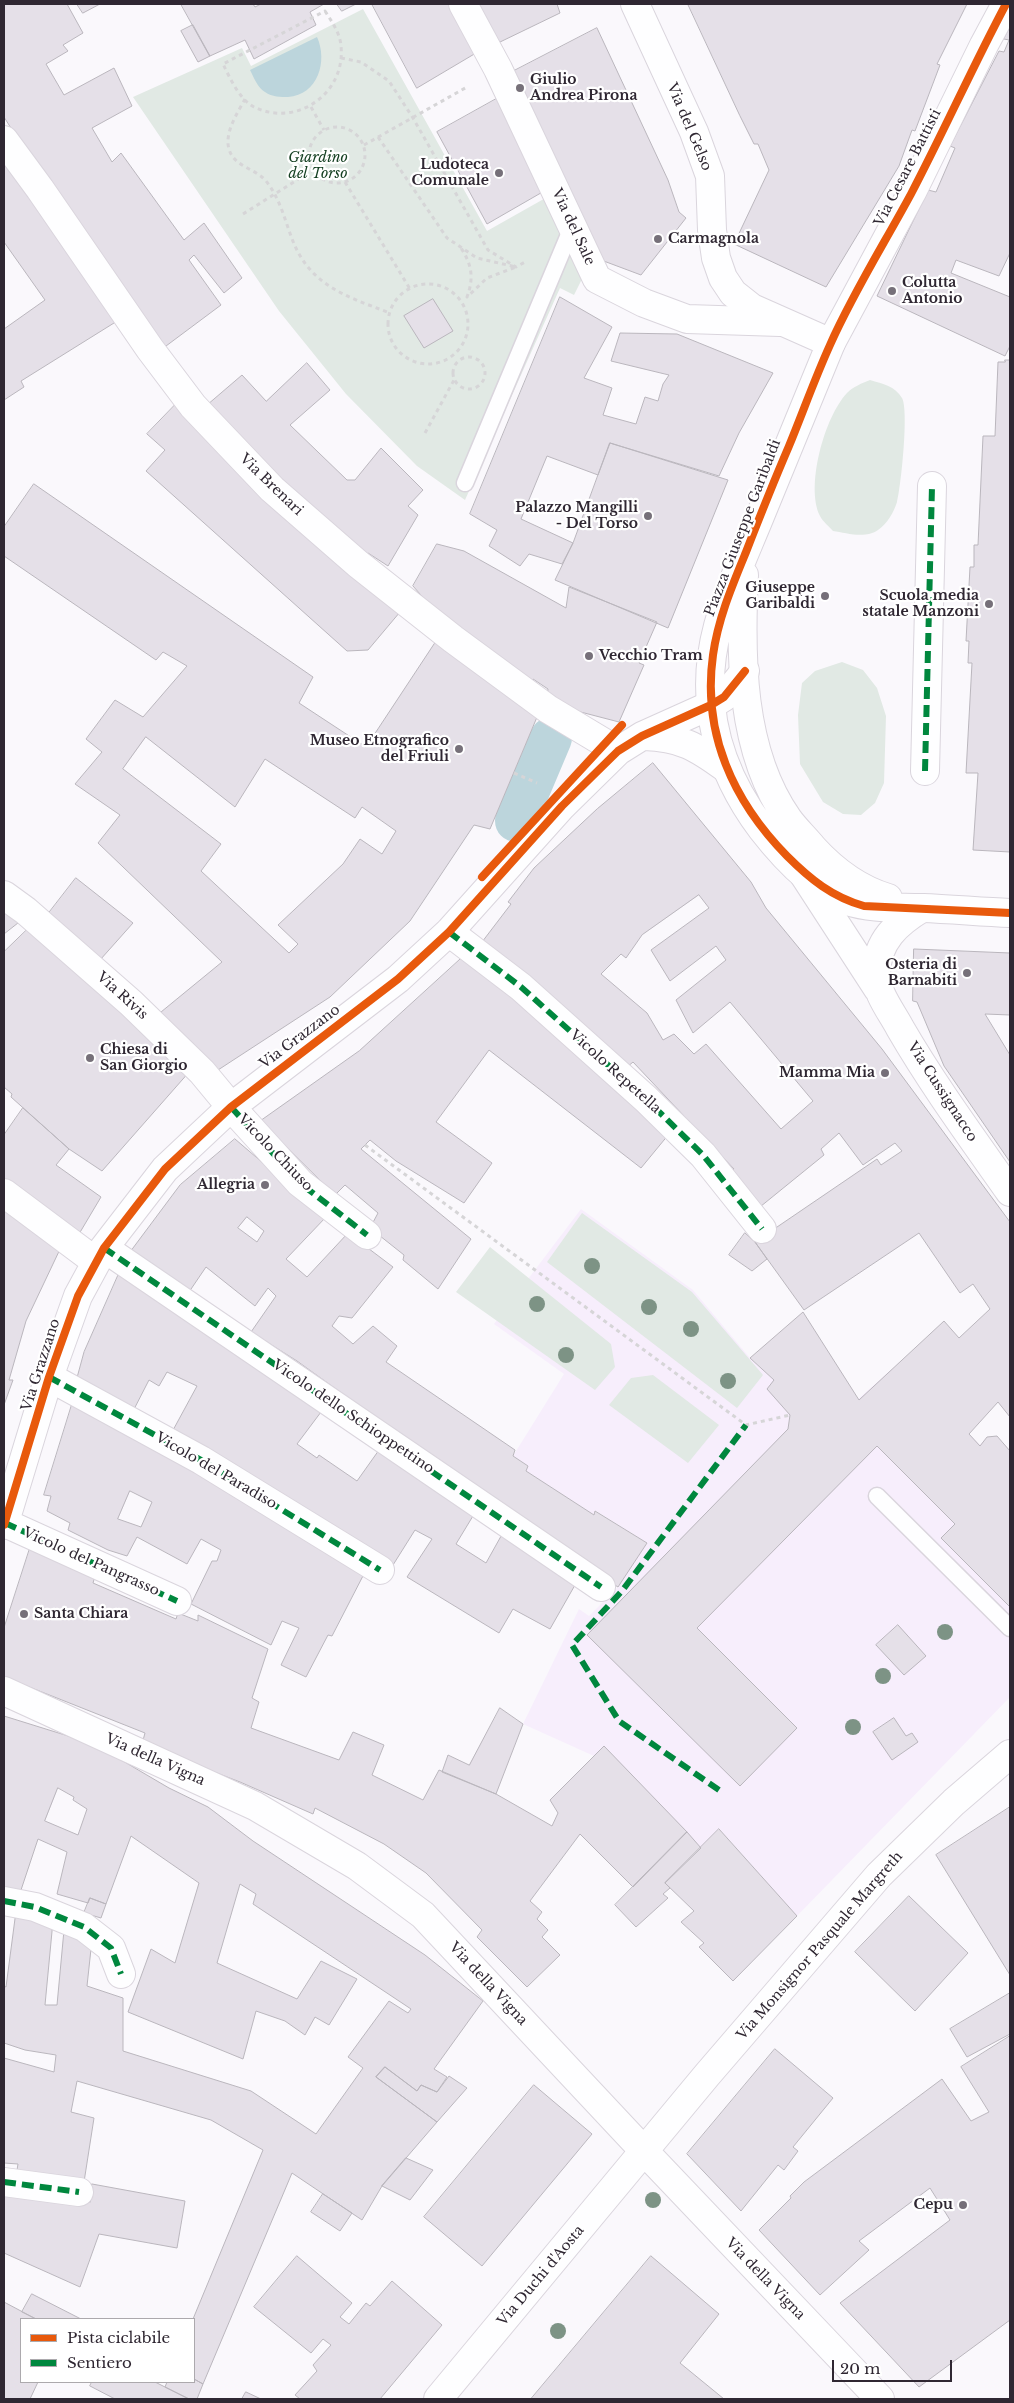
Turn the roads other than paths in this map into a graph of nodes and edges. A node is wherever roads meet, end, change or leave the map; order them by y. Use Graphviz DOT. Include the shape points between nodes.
graph roads {
  1 [pos="463,4"];
  2 [pos="635,4"];
  3 [pos="1006,4"];
  4 [pos="4,140"];
  5 [pos="568,237"];
  6 [pos="780,322"];
  7 [pos="831,343"];
  8 [pos="465,483"];
  9 [pos="932,486"];
  10 [pos="745,554"];
  11 [pos="745,670"];
  12 [pos="711,705"];
  13 [pos="642,736"];
  14 [pos="618,751"];
  15 [pos="726,769"];
  16 [pos="925,771"];
  17 [pos="802,872"];
  18 [pos="4,895"];
  19 [pos="922,908"];
  20 [pos="1010,913"];
  21 [pos="450,932"];
  22 [pos="878,989"];
  23 [pos="230,1106"];
  24 [pos="1010,1192"];
  25 [pos="4,1193"];
  26 [pos="762,1229"];
  27 [pos="367,1235"];
  28 [pos="99,1255"];
  29 [pos="49,1377"];
  30 [pos="877,1496"];
  31 [pos="4,1524"];
  32 [pos="380,1570"];
  33 [pos="602,1587"];
  34 [pos="177,1601"];
  35 [pos="1010,1628"];
  36 [pos="4,1691"];
  37 [pos="1010,1754"];
  38 [pos="4,1901"];
  39 [pos="121,1974"];
  40 [pos="645,2152"];
  41 [pos="4,2182"];
  42 [pos="80,2192"];
  43 [pos="438,2399"];
  44 [pos="880,2399"];
  1 -- 6 [label="street, Via del Sale" via="498,69 597,278 644,303 688,319"];
  2 -- 6 [label="street, Via del Gelso" via="694,132 710,176 712,230 723,278 733,293 752,308"];
  3 -- 7 [label="street, Via Cesare Battisti" via="912,192"];
  4 -- 14 [label="street, Via Brenari" via="193,406 272,489 358,564 453,639 548,709"];
  5 -- 8 [label="lane"];
  6 -- 7 [label="street, Via del Gelso"];
  7 -- 10 [label="street, Piazza Giuseppe Garibaldi"];
  9 -- 16 [label="street"];
  10 -- 11 [label="street, Piazza Giuseppe Garibaldi"];
  10 -- 12 [label="street, Piazza Giuseppe Garibaldi" via="718,628"];
  11 -- 12 [label="street, Via Grazzano" via="724,696"];
  11 -- 19 [label="street, Piazza Giuseppe Garibaldi" via="748,713 760,764 788,819 820,856 860,887"];
  12 -- 13 [label="street, Via Grazzano"];
  12 -- 15 [label="street, Piazza Giuseppe Garibaldi"];
  13 -- 14 [label="street, Via Grazzano"];
  13 -- 15 [label="street" via="686,742"];
  14 -- 21 [label="street, Via Grazzano" via="544,826"];
  15 -- 17 [label="street, Piazza Giuseppe Garibaldi" via="749,811"];
  17 -- 19 [label="street, Piazza Giuseppe Garibaldi" via="828,892 864,906"];
  17 -- 22 [label="street, Via Cussignacco"];
  18 -- 23 [label="street, Via Rivis" via="131,1003 202,1072"];
  19 -- 20 [label="street"];
  19 -- 22 [label="street, Via Cussignacco" via="894,928 885,940 878,962"];
  21 -- 23 [label="street, Via Grazzano" via="398,979"];
  21 -- 26 [label="street, Vicolo Repetella" via="521,987 646,1098 703,1155"];
  22 -- 24 [label="street, Via Cussignacco" via="926,1073"];
  23 -- 27 [label="street, Vicolo Chiuso" via="300,1183"];
  23 -- 28 [label="street, Via Grazzano" via="166,1169"];
  25 -- 28 [label="street, Vicolo dello Schioppettino"];
  28 -- 29 [label="street, Via Grazzano" via="78,1296"];
  28 -- 33 [label="street, Vicolo dello Schioppettino"];
  29 -- 31 [label="street, Via Grazzano"];
  29 -- 32 [label="street, Vicolo del Paradiso" via="201,1460"];
  30 -- 35 [label="lane"];
  31 -- 34 [label="street, Vicolo del Pangrasso"];
  36 -- 40 [label="street, Via della Vigna" via="255,1806 357,1866 423,1914"];
  37 -- 40 [label="street, Via Monsignor Pasquale Margreth" via="954,1802 879,1875"];
  38 -- 39 [label="street" via="35,1907 84,1926 111,1948"];
  40 -- 43 [label="street, Via Duchi d'Aosta"];
  40 -- 44 [label="street, Via della Vigna"];
  41 -- 42 [label="street"];
}
